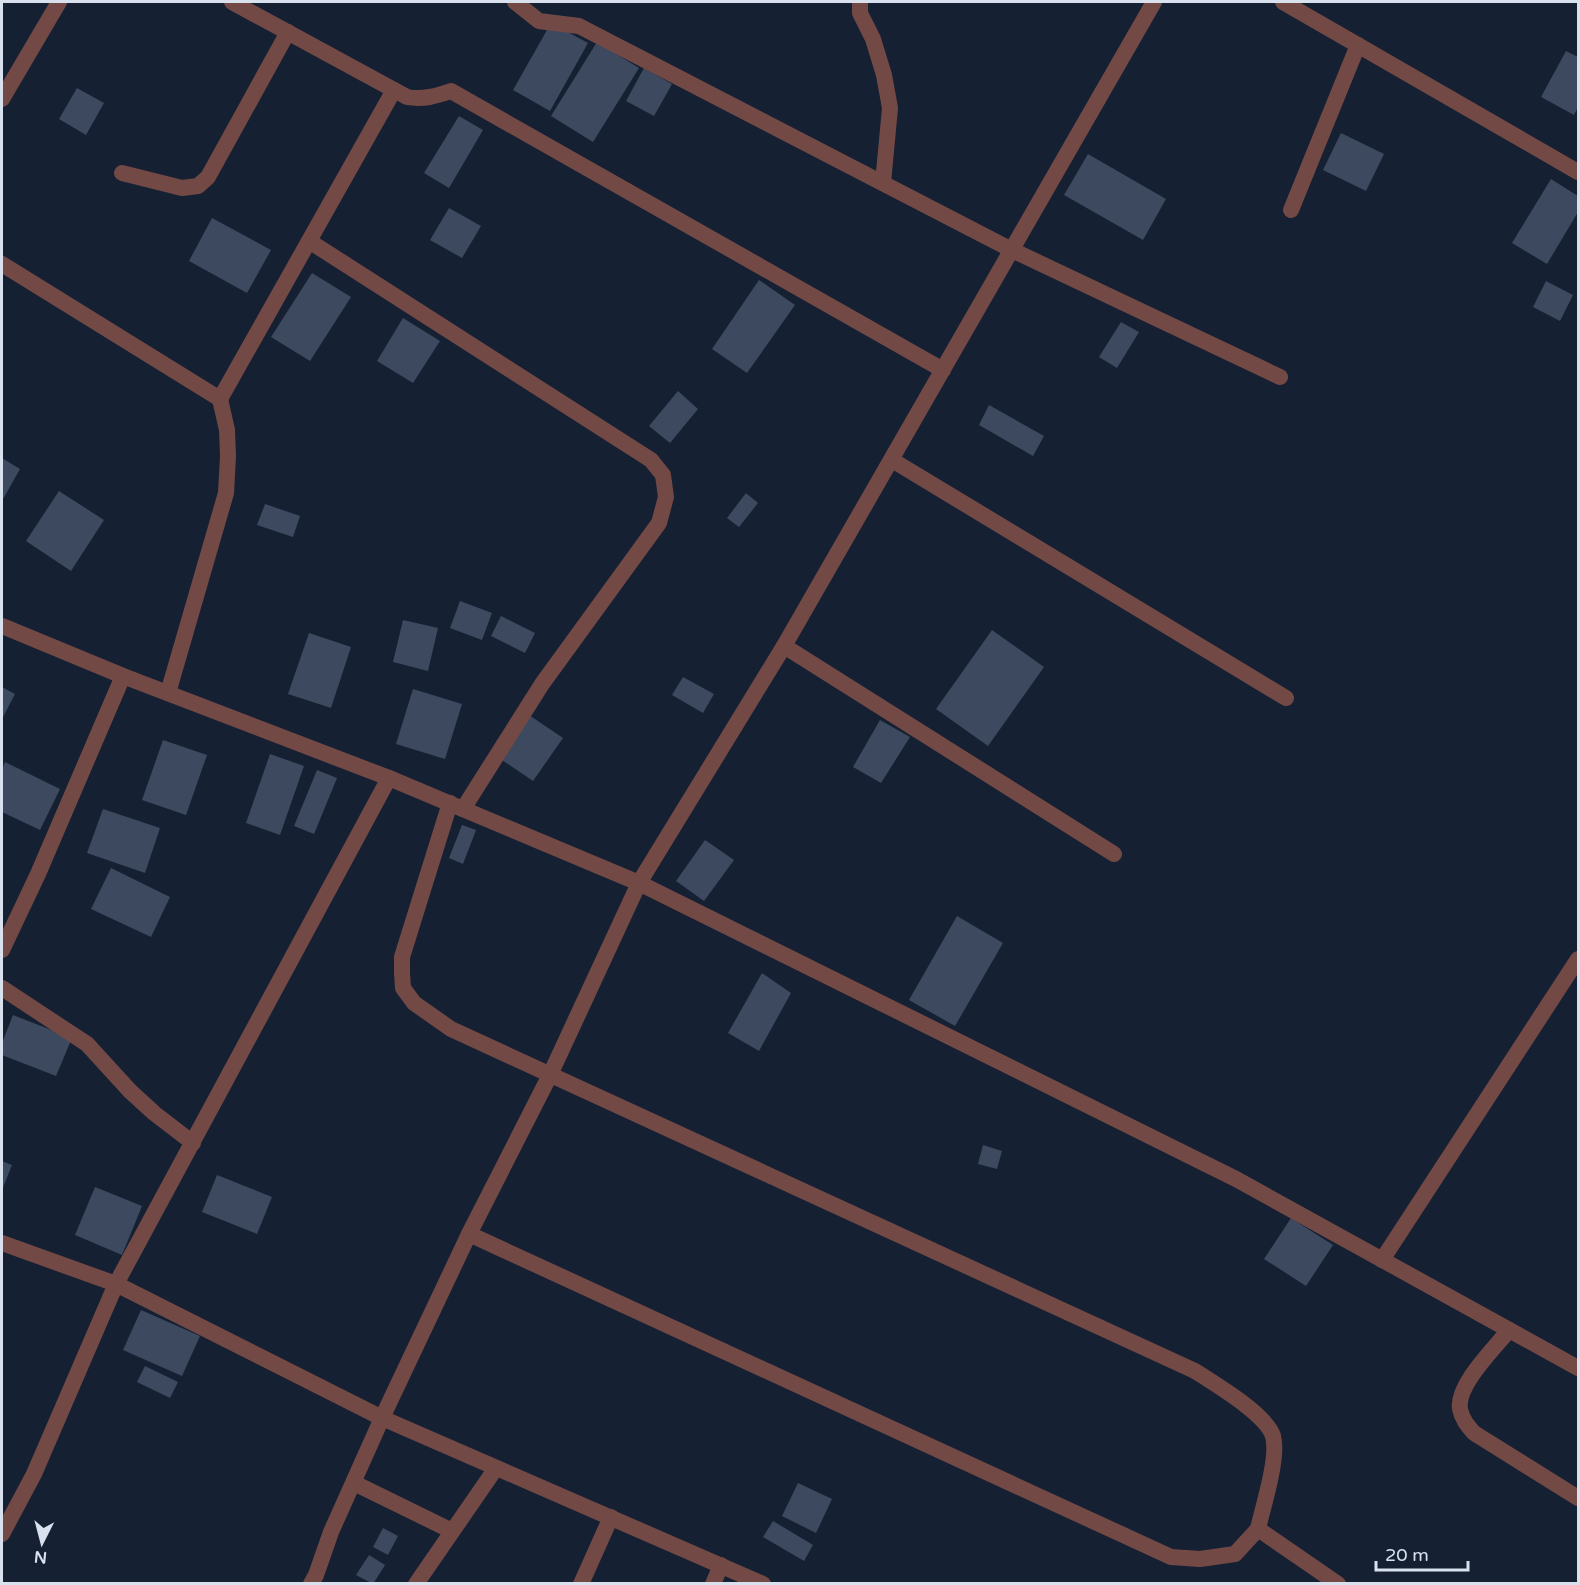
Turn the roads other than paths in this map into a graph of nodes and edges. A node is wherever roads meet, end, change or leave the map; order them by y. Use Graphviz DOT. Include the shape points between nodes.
graph roads {
  1 [pos="58,2"];
  2 [pos="232,2"];
  3 [pos="515,2"];
  4 [pos="860,2"];
  5 [pos="1154,2"];
  6 [pos="1283,2"];
  7 [pos="288,32"];
  8 [pos="1358,45"];
  9 [pos="393,90"];
  10 [pos="2,99"];
  11 [pos="1578,172"];
  12 [pos="122,173"];
  13 [pos="883,183"];
  14 [pos="1291,210"];
  15 [pos="309,241"];
  16 [pos="1012,250"];
  17 [pos="2,264"];
  18 [pos="943,370"];
  19 [pos="1280,377"];
  20 [pos="220,399"];
  21 [pos="892,460"];
  22 [pos="2,626"];
  23 [pos="784,646"];
  24 [pos="123,676"];
  25 [pos="168,693"];
  26 [pos="1286,698"];
  27 [pos="389,778"];
  28 [pos="457,806"];
  29 [pos="1114,854"];
  30 [pos="639,883"];
  31 [pos="2,950"];
  32 [pos="1578,959"];
  33 [pos="2,988"];
  34 [pos="550,1076"];
  35 [pos="193,1143"];
  36 [pos="469,1234"];
  37 [pos="2,1243"];
  38 [pos="1382,1260"];
  39 [pos="116,1284"];
  40 [pos="1509,1330"];
  41 [pos="1578,1368"];
  42 [pos="382,1418"];
  43 [pos="496,1468"];
  44 [pos="354,1483"];
  45 [pos="1578,1498"];
  46 [pos="611,1517"];
  47 [pos="1258,1528"];
  48 [pos="452,1531"];
  49 [pos="2,1534"];
  50 [pos="721,1565"];
  51 [pos="311,1584"];
  52 [pos="416,1584"];
  53 [pos="581,1584"];
  54 [pos="713,1584"];
  55 [pos="763,1584"];
  56 [pos="1338,1584"];
  1 -- 10 [label="street"];
  2 -- 7 [label="street"];
  3 -- 13 [label="street" via="539,21 579,26"];
  4 -- 13 [label="street" via="860,13 885,75 890,108"];
  5 -- 16 [label="street"];
  6 -- 8 [label="street"];
  7 -- 9 [label="street"];
  7 -- 12 [label="street" via="208,177 198,186 182,188"];
  8 -- 11 [label="street"];
  8 -- 14 [label="street"];
  9 -- 15 [label="street"];
  9 -- 18 [label="street" via="416,99 451,91"];
  13 -- 16 [label="street"];
  15 -- 20 [label="street"];
  15 -- 28 [label="street" via="651,460 663,475 666,497 659,523"];
  16 -- 18 [label="street"];
  16 -- 19 [label="street"];
  17 -- 20 [label="street"];
  18 -- 21 [label="street"];
  20 -- 25 [label="street" via="227,430 226,493"];
  21 -- 23 [label="street"];
  21 -- 26 [label="street"];
  22 -- 24 [label="street"];
  23 -- 29 [label="street"];
  23 -- 30 [label="street"];
  24 -- 25 [label="street"];
  24 -- 31 [label="street"];
  25 -- 27 [label="street"];
  27 -- 28 [label="street"];
  27 -- 35 [label="street"];
  28 -- 30 [label="street"];
  28 -- 34 [label="street" via="402,957 403,988 414,1003 451,1029"];
  30 -- 34 [label="street"];
  30 -- 38 [label="street" via="1236,1179"];
  32 -- 38 [label="street"];
  33 -- 35 [label="street" via="87,1044 153,1113"];
  34 -- 36 [label="street"];
  34 -- 47 [label="street" via="1195,1371 1251,1408 1273,1435 1274,1456"];
  35 -- 39 [label="street"];
  36 -- 42 [label="street"];
  36 -- 47 [label="street" via="1171,1557 1200,1559 1236,1554"];
  37 -- 39 [label="street"];
  38 -- 40 [label="street"];
  39 -- 42 [label="street"];
  39 -- 49 [label="street" via="34,1474"];
  40 -- 41 [label="street"];
  40 -- 45 [label="street" via="1464,1388 1460,1406 1464,1421 1474,1433"];
  42 -- 43 [label="street"];
  42 -- 44 [label="street"];
  43 -- 46 [label="street"];
  43 -- 48 [label="street"];
  44 -- 48 [label="street"];
  44 -- 51 [label="street"];
  46 -- 50 [label="street"];
  46 -- 53 [label="street"];
  47 -- 56 [label="street"];
  48 -- 52 [label="street"];
  50 -- 54 [label="street"];
  50 -- 55 [label="street"];
}
